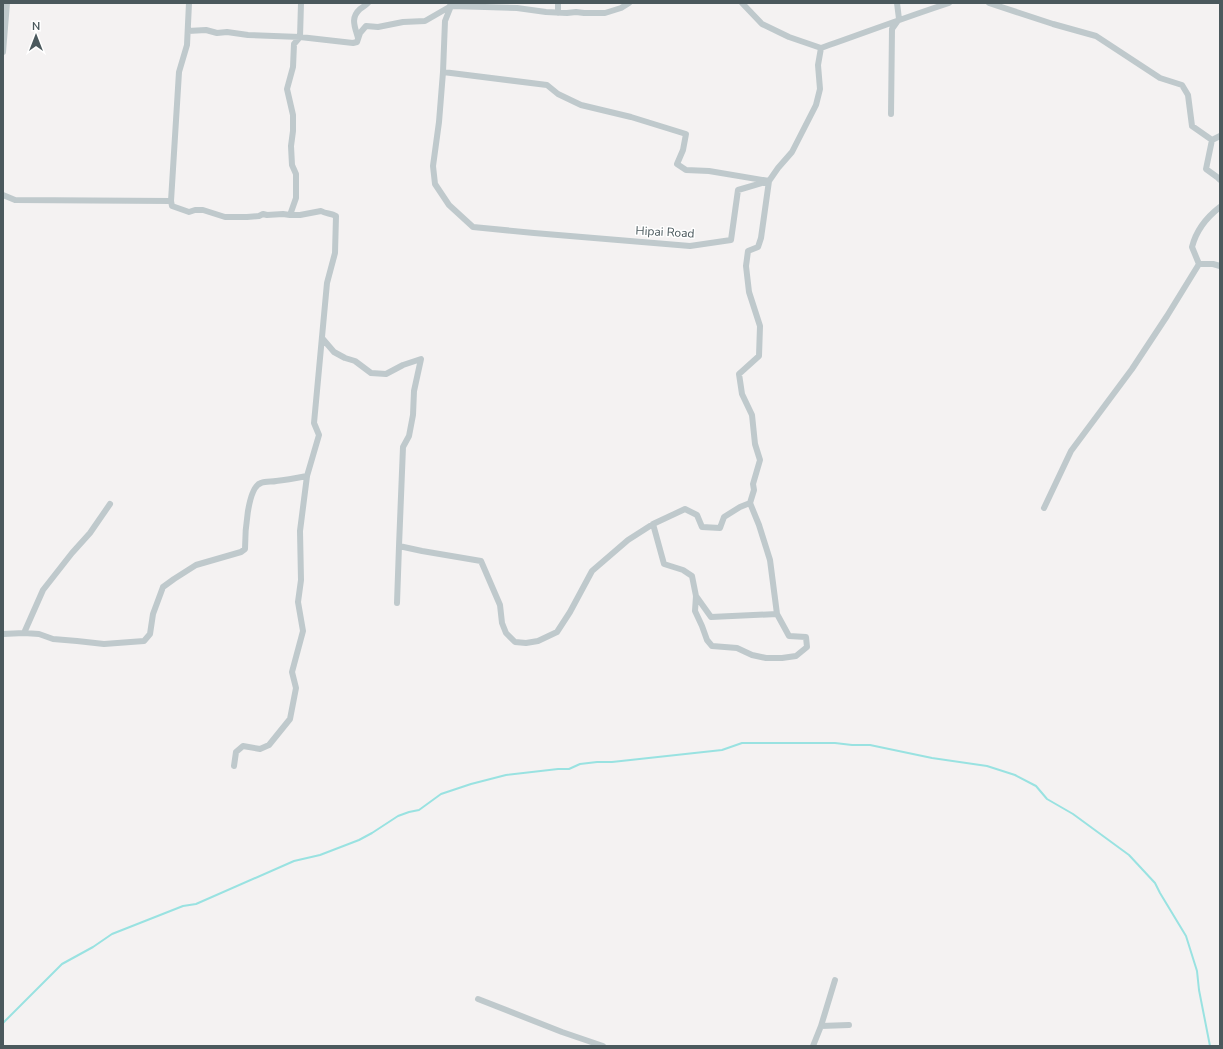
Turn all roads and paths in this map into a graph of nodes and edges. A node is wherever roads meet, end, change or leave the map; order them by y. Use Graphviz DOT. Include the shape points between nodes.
graph roads {
  1 [pos="7,3"];
  2 [pos="189,3"];
  3 [pos="301,3"];
  4 [pos="368,3"];
  5 [pos="558,3"];
  6 [pos="629,3"];
  7 [pos="742,3"];
  8 [pos="897,3"];
  9 [pos="949,3"];
  10 [pos="989,3"];
  11 [pos="451,5"];
  12 [pos="558,13"];
  13 [pos="899,19"];
  14 [pos="188,31"];
  15 [pos="300,37"];
  16 [pos="358,38"];
  17 [pos="821,48"];
  18 [pos="3,52"];
  19 [pos="443,72"];
  20 [pos="891,114"];
  21 [pos="1220,136"];
  22 [pos="1212,140"];
  23 [pos="1220,180"];
  24 [pos="769,181"];
  25 [pos="3,195"];
  26 [pos="171,200"];
  27 [pos="1220,207"];
  28 [pos="290,215"];
  29 [pos="1199,264"];
  30 [pos="1220,266"];
  31 [pos="322,338"];
  32 [pos="307,476"];
  33 [pos="750,503"];
  34 [pos="110,504"];
  35 [pos="1044,508"];
  36 [pos="653,524"];
  37 [pos="399,546"];
  38 [pos="696,596"];
  39 [pos="397,603"];
  40 [pos="777,614"];
  41 [pos="24,633"];
  42 [pos="3,634"];
  43 [pos="234,766"];
  44 [pos="835,980"];
  45 [pos="478,999"];
  46 [pos="849,1025"];
  47 [pos="821,1026"];
  48 [pos="603,1046"];
  49 [pos="813,1046"];
  1 -- 18 [label="street"];
  2 -- 14 [label="street"];
  3 -- 15 [label="street"];
  4 -- 16 [label="street" via="354,18"];
  5 -- 12 [label="street"];
  6 -- 12 [label="street" via="605,13"];
  7 -- 17 [label="street" via="762,24"];
  8 -- 13 [label="street"];
  9 -- 13 [label="street"];
  10 -- 22 [label="street" via="1096,36 1160,78 1182,85 1188,95 1192,126"];
  11 -- 12 [label="street"];
  11 -- 16 [label="street" via="425,21 378,27 366,26"];
  11 -- 19 [label="street, Hipai Road" via="445,21"];
  13 -- 17 [label="street"];
  13 -- 20 [label="street" via="892,29"];
  14 -- 15 [label="street"];
  14 -- 26 [label="street" via="187,45 179,72"];
  15 -- 16 [label="street" via="353,43 357,42"];
  15 -- 28 [label="street" via="294,44 293,67 287,89 293,115 291,146 292,165 296,174 296,198"];
  17 -- 24 [label="street" via="818,65 820,88 816,105 792,152"];
  19 -- 24 [label="street" via="547,85 558,94 581,105 686,134 677,164 686,170 709,171"];
  19 -- 24 [label="street, Hipai Road" via="433,166 435,184 449,205 473,227 690,246 731,240 738,190"];
  21 -- 22 [label="street"];
  22 -- 23 [label="street" via="1206,169"];
  24 -- 33 [label="street" via="761,238 758,247 748,251 746,266 749,292 760,326 759,356 739,374 742,394 752,415 755,444 760,460"];
  25 -- 26 [label="street" via="15,200"];
  26 -- 28 [label="street" via="172,206 189,212 203,210 224,217"];
  27 -- 29 [label="street" via="1211,214 1194,238 1192,247"];
  28 -- 31 [label="street" via="321,211 336,216 334,253 327,283"];
  29 -- 30 [label="street"];
  29 -- 35 [label="street" via="1132,369 1071,451"];
  31 -- 32 [label="street" via="314,423 319,435"];
  31 -- 37 [label="street" via="334,352 355,361 371,373 386,374 421,359 415,382 409,436 403,447"];
  32 -- 41 [label="street" via="261,483 255,487 249,506 245,549 196,565 163,587 153,614 150,634 144,641 104,644"];
  32 -- 43 [label="street" via="300,531 301,580 298,602 303,631 292,672 296,688 290,719 269,745 260,749 243,746 236,752"];
  33 -- 36 [label="street" via="724,517 720,528 702,527 697,516 685,509"];
  33 -- 40 [label="street" via="770,560"];
  34 -- 41 [label="street" via="90,533 43,590"];
  36 -- 37 [label="street" via="628,540 592,571 557,632 526,643 515,642 506,633 500,605 481,561"];
  36 -- 38 [label="street" via="664,564 692,576"];
  37 -- 39 [label="street"];
  38 -- 40 [label="street" via="712,617"];
  38 -- 40 [label="street" via="695,611 712,646 737,648 766,658 796,656 807,647 806,637 789,636"];
  41 -- 42 [label="street"];
  44 -- 47 [label="street"];
  45 -- 48 [label="street"];
  46 -- 47 [label="street"];
  47 -- 49 [label="street"];
}
